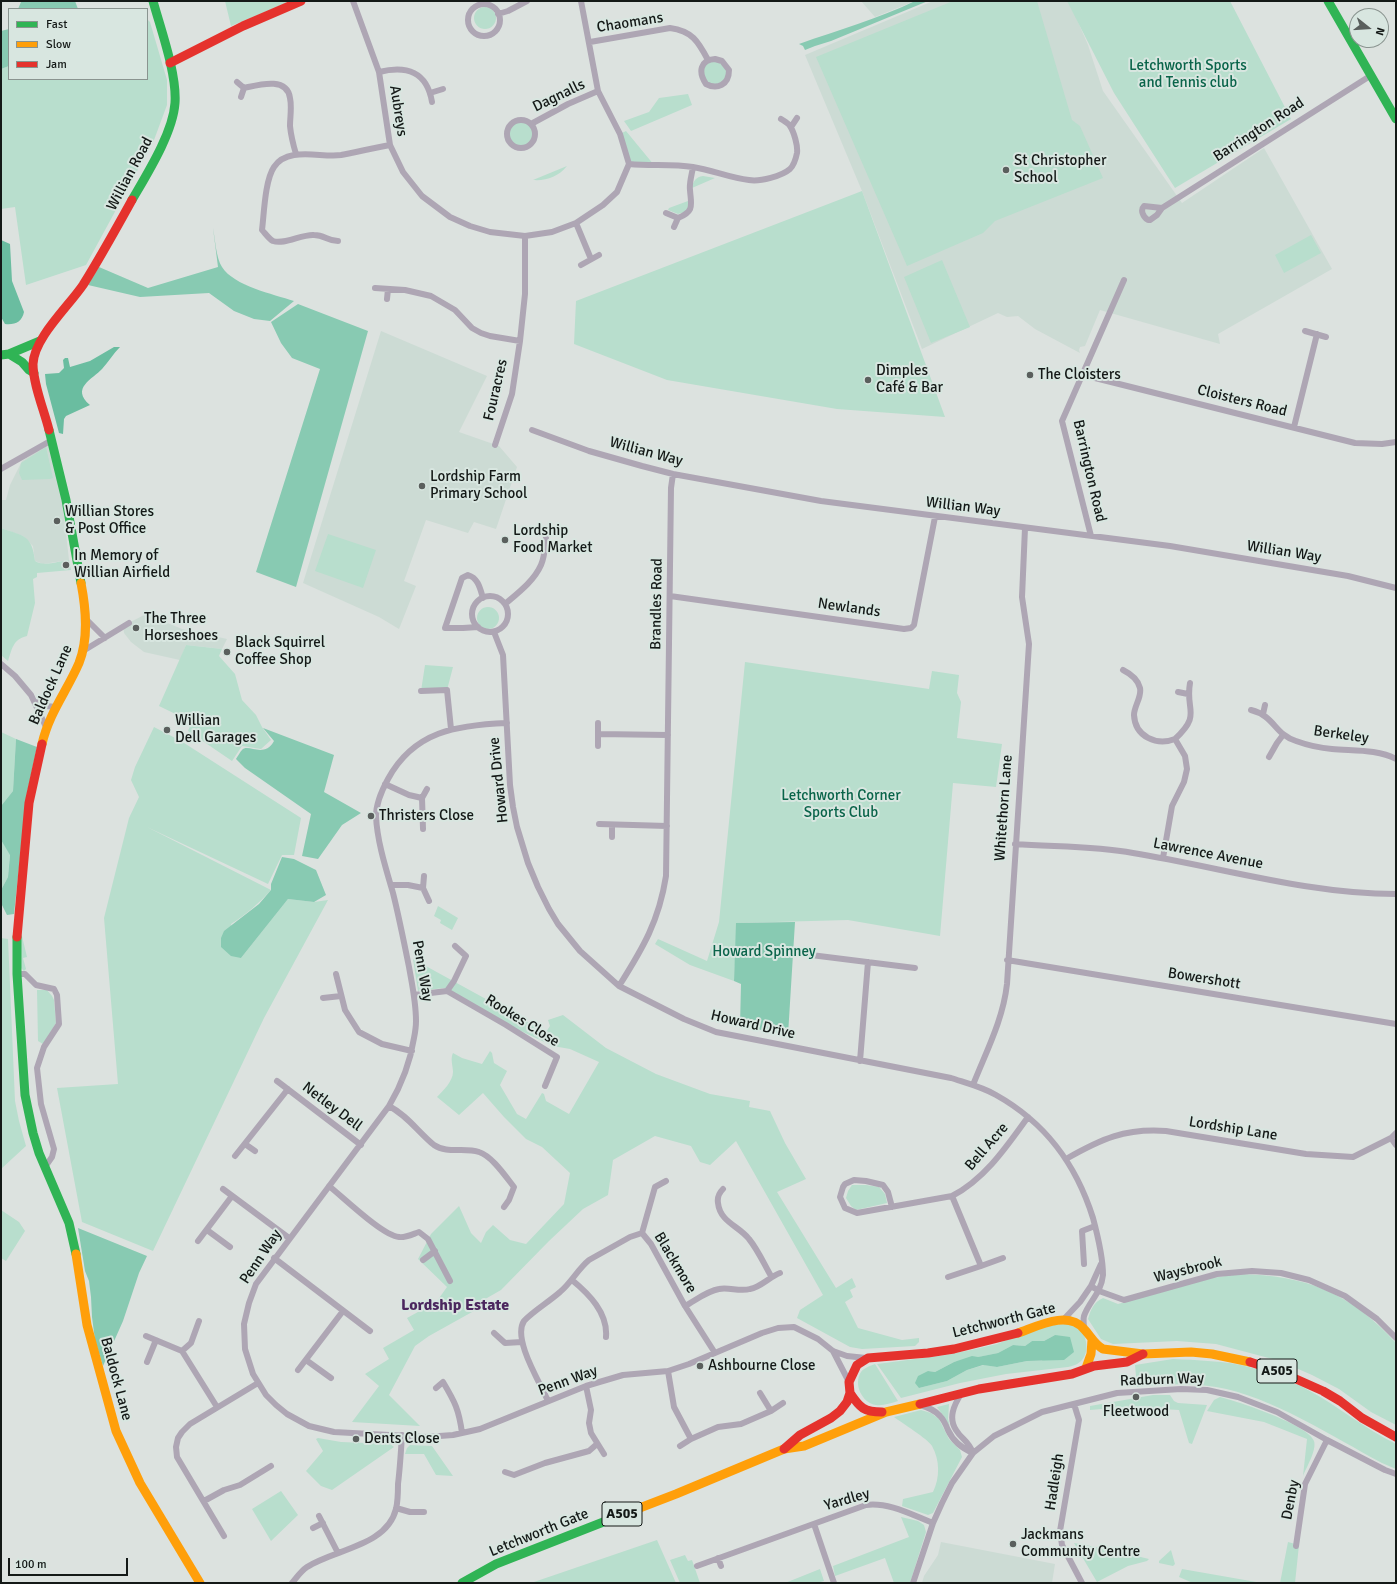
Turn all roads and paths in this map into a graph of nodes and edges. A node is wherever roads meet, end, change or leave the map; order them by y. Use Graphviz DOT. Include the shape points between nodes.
graph roads {
  1 [pos="153,1"];
  2 [pos="301,1"];
  3 [pos="353,1"];
  4 [pos="527,1"];
  5 [pos="581,1"];
  6 [pos="1328,1"];
  7 [pos="498,14"];
  8 [pos="590,42"];
  9 [pos="708,60"];
  10 [pos="170,63"];
  11 [pos="379,72"];
  12 [pos="1370,76"];
  13 [pos="237,82"];
  14 [pos="244,88"];
  15 [pos="443,89"];
  16 [pos="598,91"];
  17 [pos="430,92"];
  18 [pos="241,97"];
  19 [pos="432,102"];
  20 [pos="1396,117"];
  21 [pos="797,118"];
  22 [pos="781,119"];
  23 [pos="531,124"];
  24 [pos="791,127"];
  25 [pos="390,145"];
  26 [pos="296,154"];
  27 [pos="629,164"];
  28 [pos="693,167"];
  29 [pos="1162,208"];
  30 [pos="666,213"];
  31 [pos="678,218"];
  32 [pos="576,223"];
  33 [pos="674,227"];
  34 [pos="525,236"];
  35 [pos="338,240"];
  36 [pos="329,241"];
  37 [pos="327,248"];
  38 [pos="599,255"];
  39 [pos="591,258"];
  40 [pos="581,264"];
  41 [pos="1124,280"];
  42 [pos="375,288"];
  43 [pos="388,289"];
  44 [pos="387,299"];
  45 [pos="1305,331"];
  46 [pos="1317,334"];
  47 [pos="1326,337"];
  48 [pos="40,341"];
  49 [pos="520,341"];
  50 [pos="5,355"];
  51 [pos="34,373"];
  52 [pos="1083,375"];
  53 [pos="1294,427"];
  54 [pos="532,430"];
  55 [pos="52,440"];
  56 [pos="1396,442"];
  57 [pos="495,445"];
  58 [pos="1,469"];
  59 [pos="673,474"];
  60 [pos="935,516"];
  61 [pos="1025,528"];
  62 [pos="1091,536"];
  63 [pos="546,537"];
  64 [pos="1396,588"];
  65 [pos="670,596"];
  66 [pos="483,598"];
  67 [pos="505,604"];
  68 [pos="85,618"];
  69 [pos="129,623"];
  70 [pos="478,627"];
  71 [pos="494,632"];
  72 [pos="105,638"];
  73 [pos="83,651"];
  74 [pos="1,664"];
  75 [pos="1123,670"];
  76 [pos="1190,683"];
  77 [pos="421,691"];
  78 [pos="1178,692"];
  79 [pos="1188,694"];
  80 [pos="36,702"];
  81 [pos="1265,705"];
  82 [pos="56,707"];
  83 [pos="1251,710"];
  84 [pos="1263,714"];
  85 [pos="507,723"];
  86 [pos="598,723"];
  87 [pos="46,727"];
  88 [pos="451,729"];
  89 [pos="598,734"];
  90 [pos="668,735"];
  91 [pos="1283,735"];
  92 [pos="1175,739"];
  93 [pos="598,746"];
  94 [pos="1269,757"];
  95 [pos="1396,759"];
  96 [pos="385,784"];
  97 [pos="427,789"];
  98 [pos="422,798"];
  99 [pos="600,824"];
  100 [pos="612,824"];
  101 [pos="667,826"];
  102 [pos="422,829"];
  103 [pos="612,837"];
  104 [pos="1015,844"];
  105 [pos="1162,858"];
  106 [pos="424,876"];
  107 [pos="391,885"];
  108 [pos="423,888"];
  109 [pos="1396,894"];
  110 [pos="429,901"];
  111 [pos="455,946"];
  112 [pos="811,955"];
  113 [pos="1007,960"];
  114 [pos="868,962"];
  115 [pos="915,968"];
  116 [pos="17,974"];
  117 [pos="336,974"];
  118 [pos="619,986"];
  119 [pos="447,991"];
  120 [pos="414,995"];
  121 [pos="341,996"];
  122 [pos="323,998"];
  123 [pos="1396,1024"];
  124 [pos="412,1051"];
  125 [pos="860,1061"];
  126 [pos="277,1081"];
  127 [pos="973,1085"];
  128 [pos="545,1086"];
  129 [pos="288,1089"];
  130 [pos="389,1106"];
  131 [pos="1028,1117"];
  132 [pos="1396,1133"];
  133 [pos="1391,1138"];
  134 [pos="245,1144"];
  135 [pos="360,1145"];
  136 [pos="1396,1145"];
  137 [pos="255,1151"];
  138 [pos="235,1156"];
  139 [pos="1066,1159"];
  140 [pos="45,1167"];
  141 [pos="666,1181"];
  142 [pos="329,1186"];
  143 [pos="223,1188"];
  144 [pos="723,1189"];
  145 [pos="232,1196"];
  146 [pos="952,1196"];
  147 [pos="504,1207"];
  148 [pos="892,1207"];
  149 [pos="1095,1226"];
  150 [pos="207,1230"];
  151 [pos="642,1233"];
  152 [pos="289,1238"];
  153 [pos="198,1241"];
  154 [pos="230,1247"];
  155 [pos="435,1251"];
  156 [pos="274,1258"];
  157 [pos="1003,1258"];
  158 [pos="423,1260"];
  159 [pos="1084,1264"];
  160 [pos="1101,1264"];
  161 [pos="981,1266"];
  162 [pos="780,1273"];
  163 [pos="771,1276"];
  164 [pos="948,1277"];
  165 [pos="572,1280"];
  166 [pos="450,1281"];
  167 [pos="1091,1286"];
  168 [pos="1099,1292"];
  169 [pos="685,1306"];
  170 [pos="343,1311"];
  171 [pos="1064,1319"];
  172 [pos="199,1321"];
  173 [pos="1084,1328"];
  174 [pos="370,1331"];
  175 [pos="494,1333"];
  176 [pos="146,1336"];
  177 [pos="606,1337"];
  178 [pos="1396,1338"];
  179 [pos="156,1340"];
  180 [pos="1092,1340"];
  181 [pos="522,1342"];
  182 [pos="182,1351"];
  183 [pos="833,1351"];
  184 [pos="715,1353"];
  185 [pos="1143,1354"];
  186 [pos="868,1358"];
  187 [pos="306,1360"];
  188 [pos="147,1362"];
  189 [pos="1086,1368"];
  190 [pos="298,1370"];
  191 [pos="668,1371"];
  192 [pos="331,1378"];
  193 [pos="849,1382"];
  194 [pos="258,1383"];
  195 [pos="586,1386"];
  196 [pos="436,1388"];
  197 [pos="961,1392"];
  198 [pos="760,1393"];
  199 [pos="850,1393"];
  200 [pos="548,1402"];
  201 [pos="783,1403"];
  202 [pos="918,1404"];
  203 [pos="1074,1404"];
  204 [pos="217,1407"];
  205 [pos="771,1411"];
  206 [pos="886,1412"];
  207 [pos="462,1433"];
  208 [pos="402,1435"];
  209 [pos="1396,1437"];
  210 [pos="691,1439"];
  211 [pos="1327,1440"];
  212 [pos="597,1444"];
  213 [pos="680,1446"];
  214 [pos="784,1449"];
  215 [pos="973,1453"];
  216 [pos="604,1454"];
  217 [pos="271,1466"];
  218 [pos="505,1472"];
  219 [pos="1396,1474"];
  220 [pos="204,1501"];
  221 [pos="396,1508"];
  222 [pos="424,1512"];
  223 [pos="319,1516"];
  224 [pos="323,1523"];
  225 [pos="934,1523"];
  226 [pos="814,1524"];
  227 [pos="313,1528"];
  228 [pos="224,1536"];
  229 [pos="1296,1546"];
  230 [pos="338,1552"];
  231 [pos="718,1558"];
  232 [pos="697,1566"];
  233 [pos="721,1566"];
  234 [pos="200,1583"];
  235 [pos="292,1583"];
  236 [pos="462,1583"];
  237 [pos="834,1583"];
  238 [pos="913,1583"];
  239 [pos="1082,1583"];
  1 -- 10 [label="street, Willian Road"];
  2 -- 10 [label="street" via="243,26"];
  3 -- 11 [label="street, Aubreys"];
  4 -- 7 [label="street"];
  5 -- 8 [label="street"];
  6 -- 12 [label="street"];
  7 -- 7 [label="street" via="499,23 490,35 476,34 468,25 470,13 478,6 490,6"];
  8 -- 9 [label="street, Chaomans" via="670,28 691,35 700,44"];
  8 -- 16 [label="street"];
  9 -- 9 [label="street" via="722,61 726,66 729,76 722,85 711,86 702,78 702,67"];
  10 -- 48 [label="street, Willian Road" via="175,103 170,126 158,153 82,286"];
  11 -- 17 [label="street, Aubreys" via="407,70 418,75"];
  11 -- 25 [label="street, Aubreys"];
  12 -- 20 [label="street"];
  12 -- 29 [label="street, Barrington Road"];
  13 -- 14 [label="street"];
  14 -- 18 [label="street"];
  14 -- 26 [label="street" via="273,83 281,85 286,90 290,96 291,132"];
  15 -- 17 [label="street"];
  16 -- 23 [label="street, Dagnalls"];
  16 -- 27 [label="street" via="620,134"];
  17 -- 19 [label="street, Aubreys"];
  21 -- 24 [label="street"];
  22 -- 24 [label="street"];
  23 -- 23 [label="street, Dagnalls" via="535,129 535,138 530,145 525,148 512,146 506,136 509,126 517,120"];
  24 -- 28 [label="street" via="798,151 790,170 777,176 750,180"];
  25 -- 26 [label="street" via="339,155"];
  25 -- 34 [label="street, Aubreys" via="403,172 422,196 450,217 490,232"];
  26 -- 36 [label="street" via="279,160 273,168 262,230 273,241 281,242 313,235 323,236"];
  27 -- 28 [label="street"];
  27 -- 32 [label="street, Aubreys" via="617,192"];
  28 -- 31 [label="street" via="690,189 692,205 687,213"];
  30 -- 31 [label="street"];
  31 -- 33 [label="street"];
  32 -- 34 [label="street, Aubreys" via="552,232"];
  32 -- 39 [label="street"];
  34 -- 49 [label="street, Fouracres" via="525,294"];
  35 -- 36 [label="street"];
  36 -- 37 [label="street"];
  38 -- 39 [label="street"];
  39 -- 40 [label="street"];
  41 -- 52 [label="street, Barrington Road"];
  42 -- 43 [label="street, Fouracres"];
  43 -- 44 [label="street"];
  43 -- 49 [label="street, Fouracres" via="431,296 454,310 472,328 481,333"];
  45 -- 46 [label="street"];
  46 -- 47 [label="street"];
  46 -- 53 [label="street"];
  48 -- 50 [label="street"];
  48 -- 51 [label="street, Baldock Lane" via="34,357"];
  49 -- 57 [label="street, Fouracres" via="512,394"];
  50 -- 51 [label="street" via="22,362"];
  51 -- 55 [label="street, Baldock Lane"];
  52 -- 53 [label="street, Cloisters Road"];
  52 -- 62 [label="street, Barrington Road" via="1062,421"];
  53 -- 56 [label="street, Cloisters Road" via="1356,443"];
  54 -- 59 [label="street, Willian Way" via="589,451"];
  55 -- 58 [label="street"];
  55 -- 68 [label="street, Baldock Lane" via="66,500"];
  59 -- 60 [label="street, Willian Way" via="821,501"];
  59 -- 65 [label="street, Brandles Road"];
  60 -- 61 [label="street, Willian Way"];
  60 -- 65 [label="street, Newlands" via="914,625 911,628"];
  61 -- 62 [label="street, Willian Way"];
  61 -- 104 [label="street, Whitethorn Lane" via="1022,597 1029,644"];
  62 -- 64 [label="street, Willian Way" via="1170,546 1348,576"];
  63 -- 67 [label="street" via="541,565 534,577 521,592"];
  65 -- 90 [label="street, Brandles Road"];
  66 -- 67 [label="street" via="496,597"];
  66 -- 70 [label="street" via="473,608 474,622"];
  66 -- 70 [label="street" via="473,577 468,575 462,578 445,628"];
  67 -- 71 [label="street" via="508,616 506,622"];
  68 -- 72 [label="street"];
  68 -- 73 [label="street, Baldock Lane"];
  69 -- 72 [label="street"];
  70 -- 71 [label="street" via="487,632"];
  71 -- 85 [label="street, Howard Drive" via="503,655"];
  72 -- 73 [label="street"];
  73 -- 82 [label="street, Baldock Lane"];
  74 -- 80 [label="street" via="15,676"];
  75 -- 92 [label="street" via="1139,684 1140,694 1134,714 1140,731 1153,741"];
  76 -- 79 [label="street"];
  77 -- 88 [label="street" via="447,690"];
  78 -- 79 [label="street"];
  79 -- 92 [label="street" via="1190,719"];
  80 -- 82 [label="street"];
  80 -- 87 [label="street"];
  81 -- 84 [label="street"];
  82 -- 87 [label="street, Baldock Lane"];
  83 -- 84 [label="street, Berkeley"];
  84 -- 91 [label="street, Berkeley"];
  85 -- 88 [label="street, Penn Way"];
  85 -- 118 [label="street, Howard Drive" via="513,807 521,841 538,887 558,924 569,938 594,965"];
  86 -- 89 [label="street"];
  87 -- 116 [label="street, Baldock Lane" via="31,789 24,842 17,925"];
  88 -- 96 [label="street, Penn Way" via="422,742 408,752"];
  89 -- 90 [label="street"];
  89 -- 93 [label="street"];
  90 -- 101 [label="street, Brandles Road"];
  91 -- 94 [label="street"];
  91 -- 95 [label="street, Berkeley" via="1291,740 1316,746 1378,753"];
  92 -- 105 [label="street" via="1185,756 1187,769 1184,782 1172,806"];
  96 -- 98 [label="street"];
  96 -- 107 [label="street, Penn Way" via="376,816 381,851"];
  97 -- 98 [label="street"];
  98 -- 102 [label="street"];
  99 -- 100 [label="street"];
  100 -- 101 [label="street"];
  100 -- 103 [label="street"];
  101 -- 118 [label="street, Brandles Road" via="666,876 660,905 646,942"];
  104 -- 105 [label="street, Lawrence Avenue" via="1114,850"];
  104 -- 113 [label="street, Whitethorn Lane"];
  105 -- 109 [label="street, Lawrence Avenue" via="1315,888"];
  106 -- 108 [label="street"];
  107 -- 108 [label="street"];
  107 -- 120 [label="street, Penn Way"];
  108 -- 110 [label="street"];
  111 -- 119 [label="street" via="466,956"];
  112 -- 114 [label="street"];
  113 -- 123 [label="street, Bowershott"];
  113 -- 127 [label="street, Whitethorn Lane" via="1005,1000 1000,1019"];
  114 -- 115 [label="street"];
  114 -- 125 [label="street"];
  116 -- 140 [label="street, Baldock Lane" via="25,1095 33,1133"];
  116 -- 140 [label="street" via="25,974 36,985 54,989 57,995 59,1024 44,1047 37,1068 42,1104 54,1149"];
  117 -- 121 [label="street"];
  118 -- 125 [label="street, Howard Drive" via="716,1032"];
  119 -- 120 [label="street"];
  119 -- 128 [label="street, Rookes Close" via="557,1057"];
  120 -- 124 [label="street, Penn Way" via="416,1022"];
  121 -- 122 [label="street"];
  121 -- 124 [label="street" via="345,1010 359,1032 382,1044"];
  124 -- 130 [label="street, Penn Way" via="404,1079"];
  125 -- 127 [label="street, Howard Drive" via="950,1078"];
  126 -- 129 [label="street, Netley Dell"];
  127 -- 131 [label="street, Howard Drive" via="995,1095"];
  129 -- 134 [label="street, Netley Dell"];
  129 -- 135 [label="street, Netley Dell"];
  130 -- 135 [label="street, Penn Way"];
  130 -- 147 [label="street" via="408,1119 434,1145 450,1150 480,1152 492,1161 514,1187"];
  131 -- 139 [label="street, Howard Drive" via="1040,1127"];
  131 -- 146 [label="street, Bell Acre" via="982,1175"];
  132 -- 133 [label="street, Lordship Lane"];
  133 -- 136 [label="street"];
  133 -- 139 [label="street, Lordship Lane" via="1353,1157 1306,1154 1166,1131 1130,1131 1103,1140"];
  134 -- 137 [label="street"];
  134 -- 138 [label="street, Netley Dell"];
  135 -- 142 [label="street, Penn Way"];
  139 -- 149 [label="street, Howard Drive" via="1082,1188"];
  140 -- 234 [label="street, Baldock Lane" via="69,1223 87,1325 116,1431 140,1483"];
  141 -- 151 [label="street, Blackmore" via="655,1187"];
  142 -- 152 [label="street, Penn Way"];
  142 -- 155 [label="street" via="388,1233 401,1238 420,1232"];
  143 -- 145 [label="street"];
  144 -- 163 [label="street" via="717,1200 718,1209 749,1239"];
  145 -- 150 [label="street"];
  145 -- 152 [label="street"];
  146 -- 148 [label="street, Bell Acre"];
  146 -- 161 [label="street"];
  148 -- 148 [label="street, Bell Acre" via="857,1213 843,1206 840,1197 843,1187 854,1180 880,1184 886,1188"];
  149 -- 159 [label="street" via="1082,1232"];
  149 -- 160 [label="street, Howard Drive"];
  150 -- 153 [label="street"];
  150 -- 154 [label="street"];
  151 -- 165 [label="street, Blackmore" via="589,1260"];
  151 -- 169 [label="street, Blackmore" via="651,1244"];
  152 -- 156 [label="street, Penn Way"];
  155 -- 158 [label="street"];
  155 -- 166 [label="street"];
  156 -- 170 [label="street"];
  156 -- 194 [label="street, Penn Way" via="252,1293 244,1324 247,1355"];
  157 -- 161 [label="street"];
  160 -- 167 [label="street"];
  160 -- 168 [label="street, Howard Drive" via="1103,1274"];
  161 -- 164 [label="street"];
  162 -- 163 [label="street, Blackmore"];
  163 -- 169 [label="street, Blackmore" via="750,1290 719,1289"];
  165 -- 177 [label="street" via="587,1294 603,1317"];
  165 -- 181 [label="street, Blackmore" via="524,1322"];
  167 -- 168 [label="street, Waysbrook"];
  167 -- 171 [label="street"];
  168 -- 173 [label="street, Howard Drive" via="1084,1317"];
  168 -- 178 [label="street, Waysbrook" via="1124,1300 1218,1274 1252,1271 1281,1273 1310,1280 1348,1298 1378,1319"];
  169 -- 184 [label="street, Blackmore"];
  170 -- 174 [label="street"];
  170 -- 187 [label="street"];
  171 -- 173 [label="street, Letchworth Gate" via="1074,1320"];
  171 -- 186 [label="street, Letchworth Gate" via="954,1349"];
  172 -- 182 [label="street" via="191,1343"];
  173 -- 180 [label="street, Letchworth Gate"];
  175 -- 181 [label="street" via="505,1343"];
  176 -- 179 [label="street"];
  179 -- 182 [label="street"];
  179 -- 188 [label="street"];
  180 -- 185 [label="street, A505" via="1103,1349"];
  180 -- 189 [label="street"];
  181 -- 200 [label="street, Blackmore"];
  182 -- 204 [label="street"];
  183 -- 184 [label="street, Penn Way" via="794,1327 762,1333"];
  183 -- 186 [label="street, Penn Way" via="847,1356"];
  183 -- 193 [label="street, Penn Way"];
  184 -- 191 [label="street, Penn Way"];
  185 -- 189 [label="street, A505" via="1127,1362"];
  185 -- 209 [label="street, A505" via="1212,1354 1278,1371 1323,1391 1362,1418"];
  186 -- 193 [label="street" via="857,1365"];
  187 -- 190 [label="street"];
  187 -- 192 [label="street"];
  189 -- 197 [label="street, Letchworth Gate" via="1072,1374"];
  191 -- 195 [label="street, Penn Way" via="623,1375"];
  191 -- 210 [label="street" via="674,1407"];
  193 -- 199 [label="street"];
  194 -- 204 [label="street"];
  194 -- 208 [label="street, Penn Way" via="276,1405 309,1426 334,1432"];
  195 -- 200 [label="street, Penn Way"];
  195 -- 212 [label="street" via="591,1410 589,1423"];
  196 -- 207 [label="street" via="443,1382 459,1411"];
  197 -- 202 [label="street, Letchworth Gate"];
  197 -- 215 [label="street" via="954,1406 952,1419 956,1430 969,1444"];
  198 -- 205 [label="street"];
  199 -- 206 [label="street, Letchworth Gate" via="859,1406 869,1413"];
  199 -- 214 [label="street, Letchworth Gate / A505" via="848,1402 840,1411 800,1435"];
  200 -- 207 [label="street, Penn Way" via="480,1429"];
  201 -- 205 [label="street"];
  202 -- 206 [label="street, Letchworth Gate"];
  202 -- 215 [label="street" via="930,1408 940,1416 950,1435 962,1449"];
  203 -- 211 [label="street, Radburn Way" via="1117,1393 1207,1390 1238,1397 1277,1412"];
  203 -- 215 [label="street, Radburn Way" via="1042,1412 1015,1425 994,1436"];
  203 -- 239 [label="street, Hadleigh" via="1079,1420 1060,1531 1062,1544"];
  204 -- 220 [label="street" via="186,1427 178,1438 176,1447 179,1462"];
  205 -- 210 [label="street" via="741,1424 718,1427"];
  206 -- 214 [label="street, Letchworth Gate / A505" via="804,1446"];
  207 -- 208 [label="street, Penn Way" via="426,1437"];
  208 -- 221 [label="street"];
  210 -- 213 [label="street"];
  211 -- 219 [label="street, Radburn Way"];
  211 -- 229 [label="street, Denby" via="1305,1484"];
  212 -- 216 [label="street"];
  212 -- 218 [label="street" via="589,1451 514,1475"];
  214 -- 236 [label="street, Letchworth Gate / A505" via="529,1550 496,1564"];
  215 -- 225 [label="street, Radburn Way" via="952,1483"];
  217 -- 220 [label="street" via="244,1483"];
  220 -- 228 [label="street"];
  221 -- 222 [label="street"];
  221 -- 230 [label="street" via="392,1520 382,1532 362,1544"];
  223 -- 224 [label="street"];
  224 -- 227 [label="street"];
  224 -- 230 [label="street"];
  225 -- 226 [label="street, Yardley" via="891,1507 873,1504"];
  225 -- 238 [label="street, Radburn Way"];
  226 -- 231 [label="street, Yardley"];
  226 -- 237 [label="street, Yardley"];
  230 -- 235 [label="street" via="307,1567"];
  231 -- 232 [label="street, Yardley"];
  231 -- 233 [label="street"];
}
